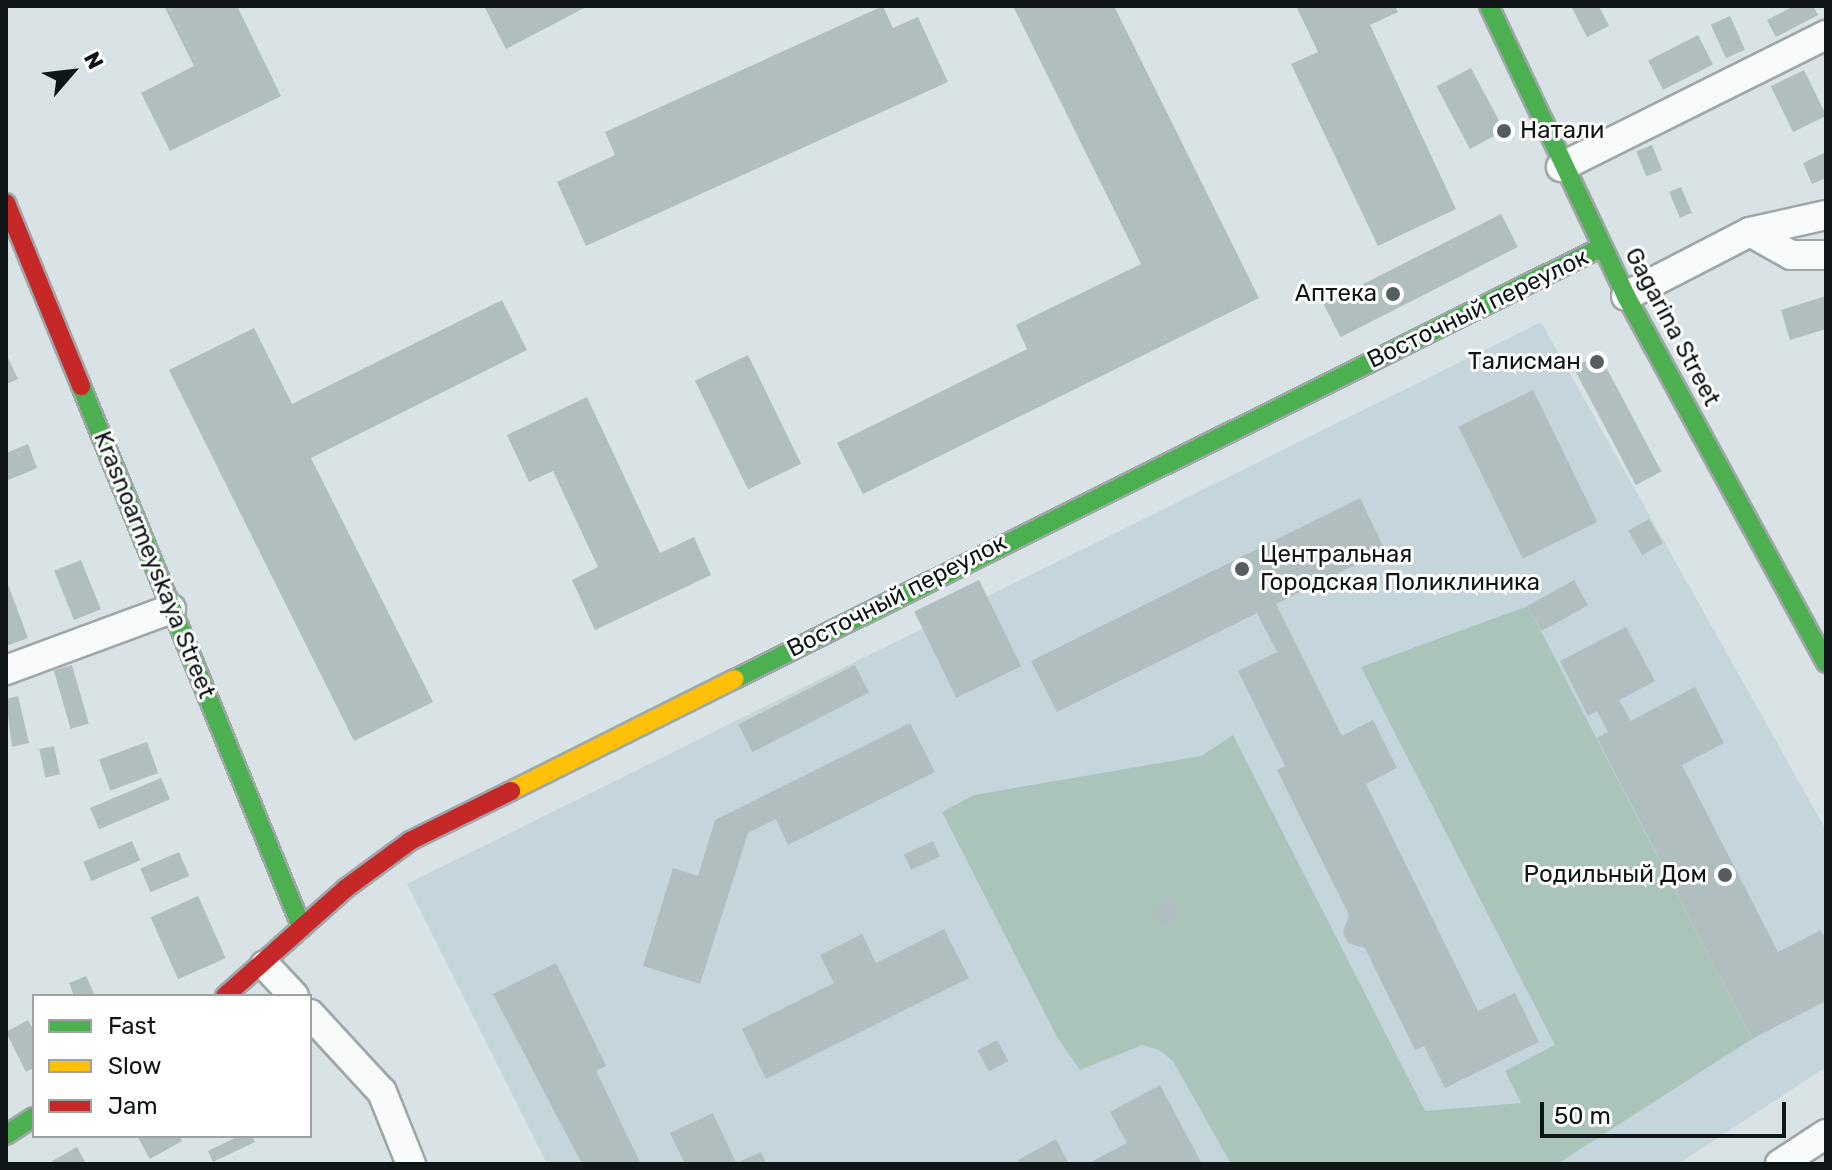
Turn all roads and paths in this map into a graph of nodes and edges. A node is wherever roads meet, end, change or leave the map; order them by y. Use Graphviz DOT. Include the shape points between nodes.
graph roads {
  1 [pos="1489,6"];
  2 [pos="1826,35"];
  3 [pos="1561,167"];
  4 [pos="6,203"];
  5 [pos="1826,215"];
  6 [pos="1750,232"];
  7 [pos="14,243"];
  8 [pos="1602,247"];
  9 [pos="1826,255"];
  10 [pos="1626,296"];
  11 [pos="171,609"];
  12 [pos="1826,663"];
  13 [pos="6,670"];
  14 [pos="302,928"];
  15 [pos="265,965"];
  16 [pos="228,994"];
  17 [pos="292,994"];
  18 [pos="312,1016"];
  19 [pos="32,1118"];
  20 [pos="1826,1134"];
  21 [pos="6,1135"];
  22 [pos="411,1164"];
  23 [pos="1780,1164"];
  1 -- 3 [label="street, Gagarina Street"];
  2 -- 3 [label="street"];
  3 -- 8 [label="street, Gagarina Street"];
  4 -- 7 [label="street, Krasnoarmeyskaya Street"];
  5 -- 6 [label="street"];
  6 -- 9 [label="street" via="1791,255"];
  6 -- 10 [label="street"];
  7 -- 11 [label="street, Krasnoarmeyskaya Street"];
  8 -- 10 [label="street, Gagarina Street"];
  8 -- 14 [label="street, Восточный переулок" via="410,841"];
  10 -- 12 [label="street, Gagarina Street"];
  11 -- 13 [label="street"];
  11 -- 14 [label="street, Krasnoarmeyskaya Street"];
  14 -- 15 [label="street, Восточный переулок"];
  15 -- 16 [label="street, Восточный переулок"];
  15 -- 17 [label="street"];
  18 -- 22 [label="street" via="382,1092"];
  19 -- 21 [label="street"];
  20 -- 23 [label="street"];
}
